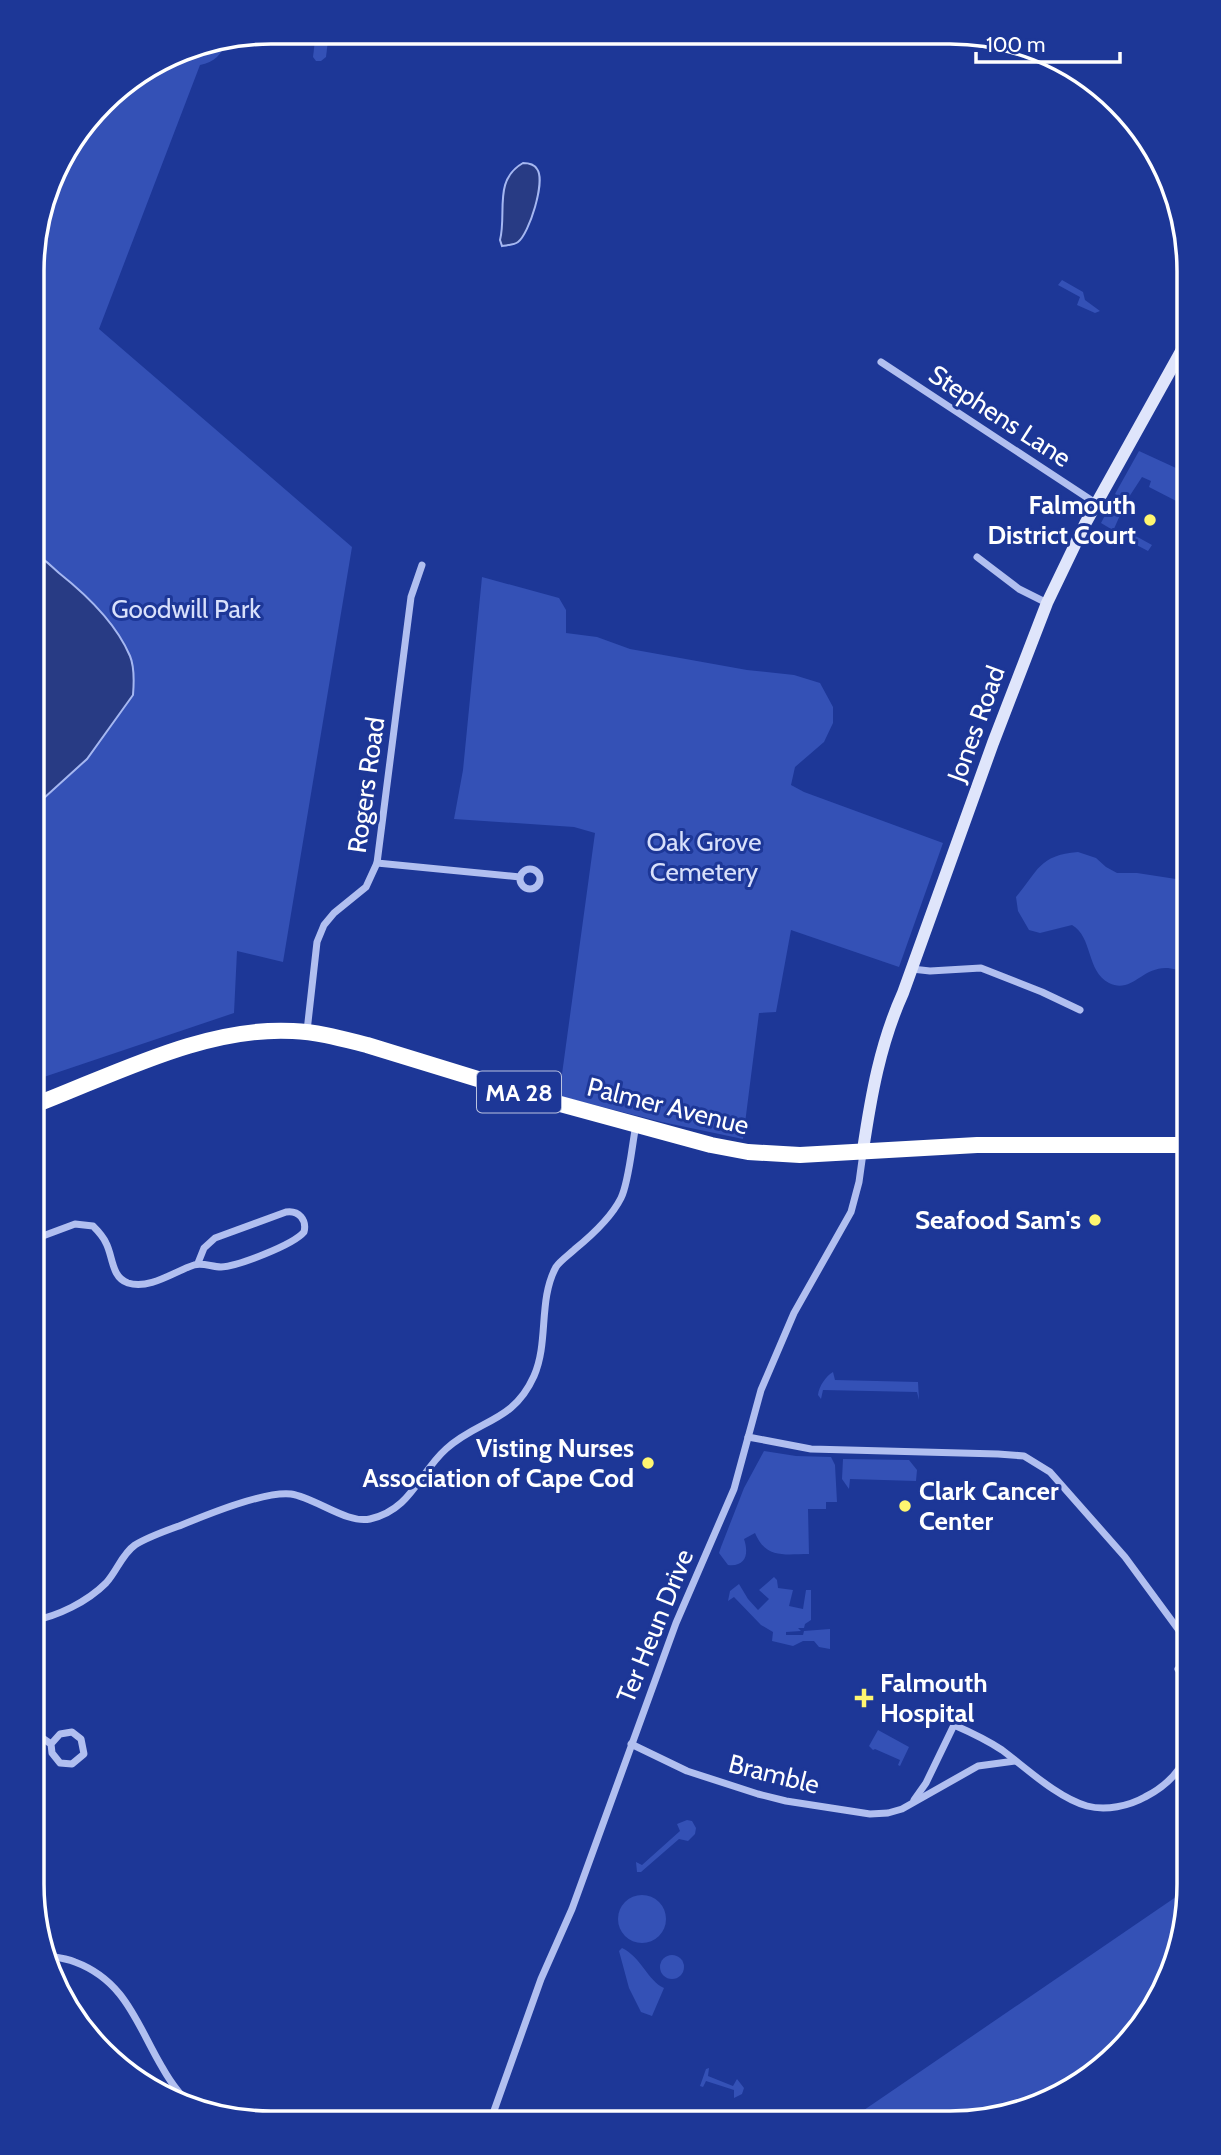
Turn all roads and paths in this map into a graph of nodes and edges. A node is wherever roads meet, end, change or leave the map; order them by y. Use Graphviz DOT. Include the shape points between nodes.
graph roads {
  1 [pos="1177,359"];
  2 [pos="881,362"];
  3 [pos="1097,504"];
  4 [pos="977,556"];
  5 [pos="422,565"];
  6 [pos="1047,603"];
  7 [pos="377,863"];
  8 [pos="520,877"];
  9 [pos="912,969"];
  10 [pos="1080,1010"];
  11 [pos="307,1032"];
  12 [pos="44,1101"];
  13 [pos="636,1125"];
  14 [pos="1177,1145"];
  15 [pos="863,1150"];
  16 [pos="44,1236"];
  17 [pos="198,1263"];
  18 [pos="748,1437"];
  19 [pos="44,1619"];
  20 [pos="1177,1628"];
  21 [pos="44,1739"];
  22 [pos="51,1744"];
  23 [pos="631,1744"];
  24 [pos="1015,1761"];
  25 [pos="1177,1770"];
  26 [pos="911,1804"];
  27 [pos="56,1958"];
  28 [pos="178,2091"];
  29 [pos="494,2111"];
  1 -- 3 [label="main road, Jones Road"];
  2 -- 3 [label="street, Stephens Lane"];
  3 -- 6 [label="main road, Jones Road"];
  4 -- 6 [label="street" via="1019,589"];
  5 -- 7 [label="street, Rogers Road" via="411,597"];
  6 -- 9 [label="main road, Jones Road"];
  7 -- 8 [label="street"];
  7 -- 11 [label="street, Rogers Road" via="366,887 324,925 317,942"];
  9 -- 10 [label="street" via="981,968"];
  9 -- 15 [label="main road, Jones Road" via="882,1047"];
  11 -- 12 [label="highway, Palmer Avenue / MA 28" via="256,1032 199,1043"];
  11 -- 13 [label="highway, Palmer Avenue / MA 28" via="367,1045"];
  13 -- 15 [label="highway, Palmer Avenue / MA 28" via="748,1153"];
  13 -- 19 [label="street" via="622,1196 557,1266 548,1293 544,1339 528,1388 514,1407 446,1449 398,1507 369,1520 355,1520 290,1494 262,1497 135,1545 107,1582 86,1599"];
  14 -- 15 [label="highway, Palmer Avenue / MA 28"];
  15 -- 18 [label="street, Ter Heun Drive" via="851,1212 783,1336"];
  16 -- 17 [label="street" via="75,1224 93,1226 107,1245 113,1268 130,1284 153,1282"];
  17 -- 17 [label="street" via="221,1267 252,1257 295,1240 304,1231 304,1222 300,1214 286,1212 215,1238"];
  18 -- 20 [label="street" via="811,1449 1024,1456 1049,1472 1125,1557"];
  18 -- 23 [label="street, Ter Heun Drive" via="734,1489 680,1613"];
  21 -- 22 [label="street"];
  22 -- 22 [label="street" via="60,1734 72,1732 83,1742 84,1754 76,1762 63,1764 54,1758"];
  23 -- 26 [label="street, Bramble" via="700,1776 786,1801 870,1814 893,1812"];
  23 -- 29 [label="street, Ter Heun Drive"];
  24 -- 25 [label="street" via="1063,1794 1101,1808 1134,1803 1158,1790"];
  24 -- 26 [label="street, Bramble" via="968,1770"];
  24 -- 26 [label="street" via="954,1725"];
  27 -- 28 [label="street" via="74,1961 115,1987"];
}
